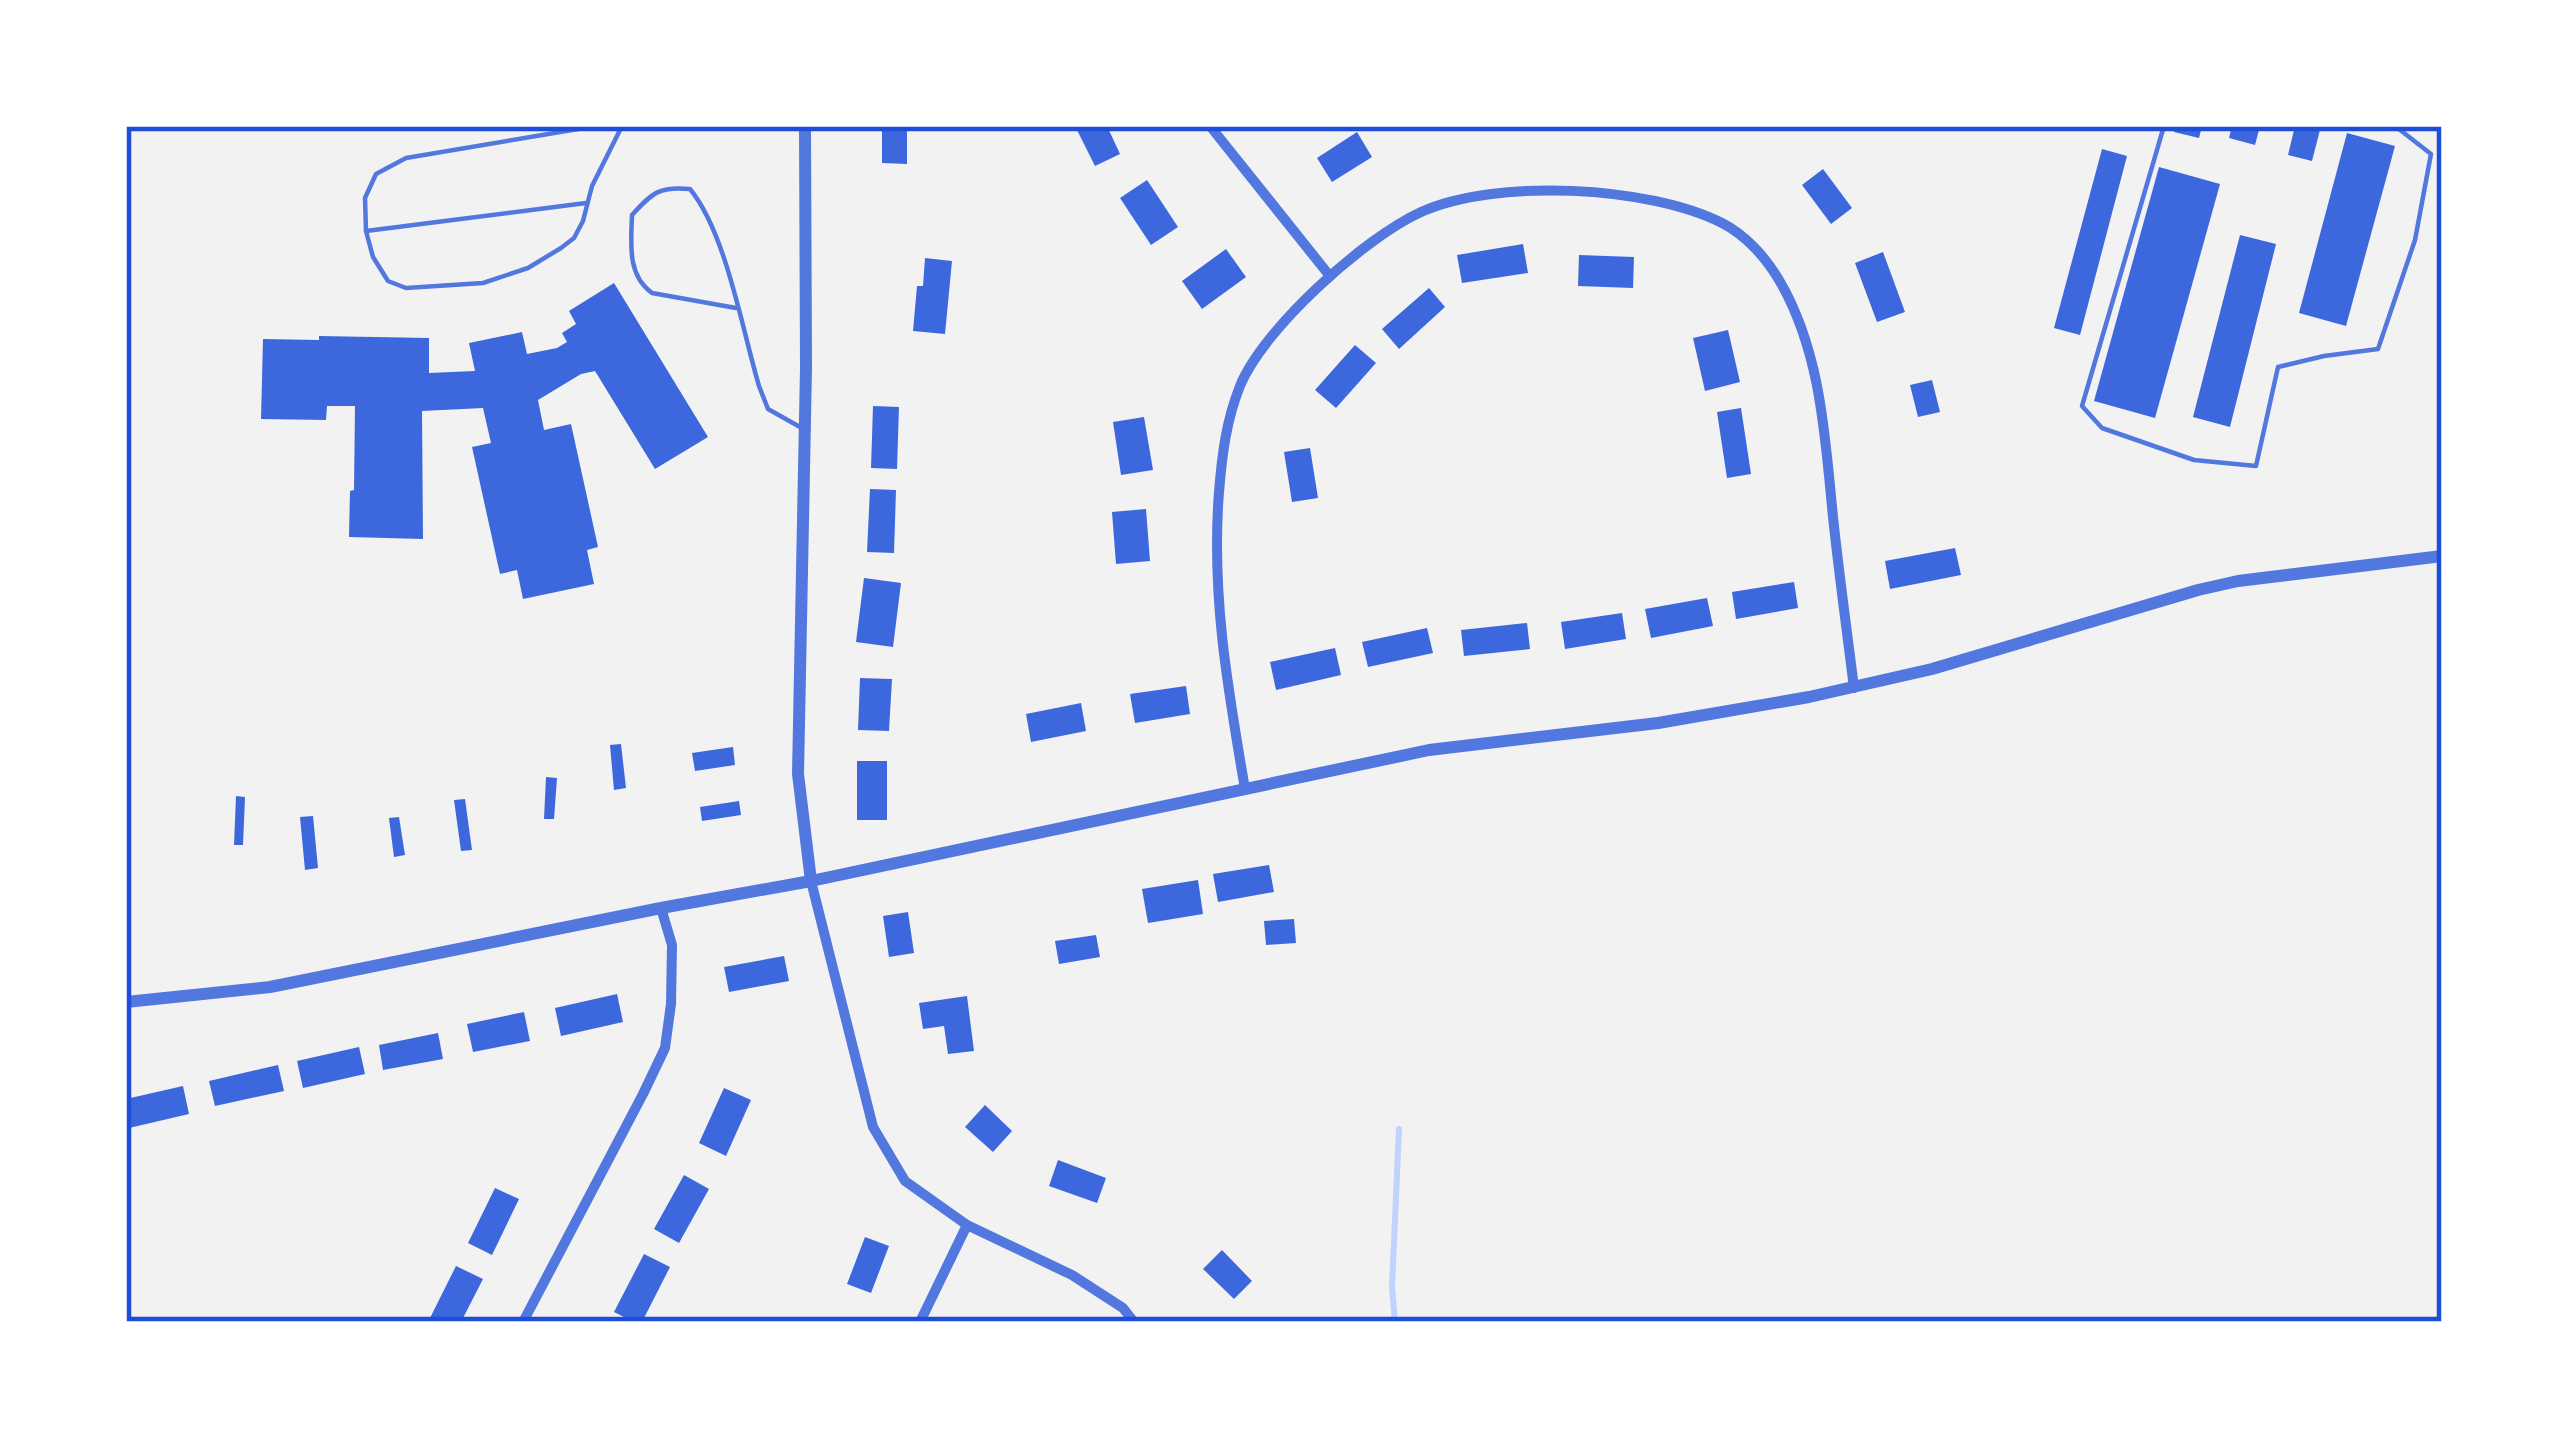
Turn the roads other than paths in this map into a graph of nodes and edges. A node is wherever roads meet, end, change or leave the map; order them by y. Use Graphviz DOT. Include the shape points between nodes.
graph roads {
  1 [pos="596,126"];
  2 [pos="622,126"];
  3 [pos="634,126"];
  4 [pos="743,126"];
  5 [pos="805,126"];
  6 [pos="1210,126"];
  7 [pos="2164,126"];
  8 [pos="2395,126"];
  9 [pos="587,203"];
  10 [pos="366,231"];
  11 [pos="1329,275"];
  12 [pos="736,308"];
  13 [pos="805,430"];
  14 [pos="2442,556"];
  15 [pos="1854,688"];
  16 [pos="1245,789"];
  17 [pos="812,881"];
  18 [pos="661,908"];
  19 [pos="126,1002"];
  20 [pos="967,1225"];
  21 [pos="523,1322"];
  22 [pos="920,1322"];
  23 [pos="1134,1322"];
  1 -- 10 [label="lane" via="406,158 376,174 365,198"];
  2 -- 9 [label="lane"];
  3 -- 4 [label="lane"];
  5 -- 13 [label="street"];
  6 -- 11 [label="street"];
  7 -- 8 [label="lane" via="2082,406 2102,428 2175,454 2256,466 2278,367 2378,349 2415,240 2432,154"];
  9 -- 10 [label="lane"];
  9 -- 10 [label="lane" via="562,248 483,284 406,288 388,281"];
  11 -- 15 [label="street" via="1418,213 1493,194 1621,196 1727,225 1778,279 1817,383"];
  11 -- 16 [label="street" via="1243,380 1222,445 1216,598"];
  12 -- 12 [label="lane" via="705,208 689,189 650,196 632,215 631,259 641,285"];
  12 -- 13 [label="lane" via="768,409"];
  13 -- 17 [label="street" via="798,774"];
  14 -- 15 [label="street" via="2238,581"];
  15 -- 16 [label="street" via="1713,716 1429,750"];
  16 -- 17 [label="street"];
  17 -- 18 [label="street"];
  17 -- 20 [label="street" via="873,1127 905,1181"];
  18 -- 19 [label="street" via="270,987"];
  18 -- 21 [label="street" via="671,945 664,1048"];
  20 -- 22 [label="street"];
  20 -- 23 [label="street" via="1072,1275"];
}
